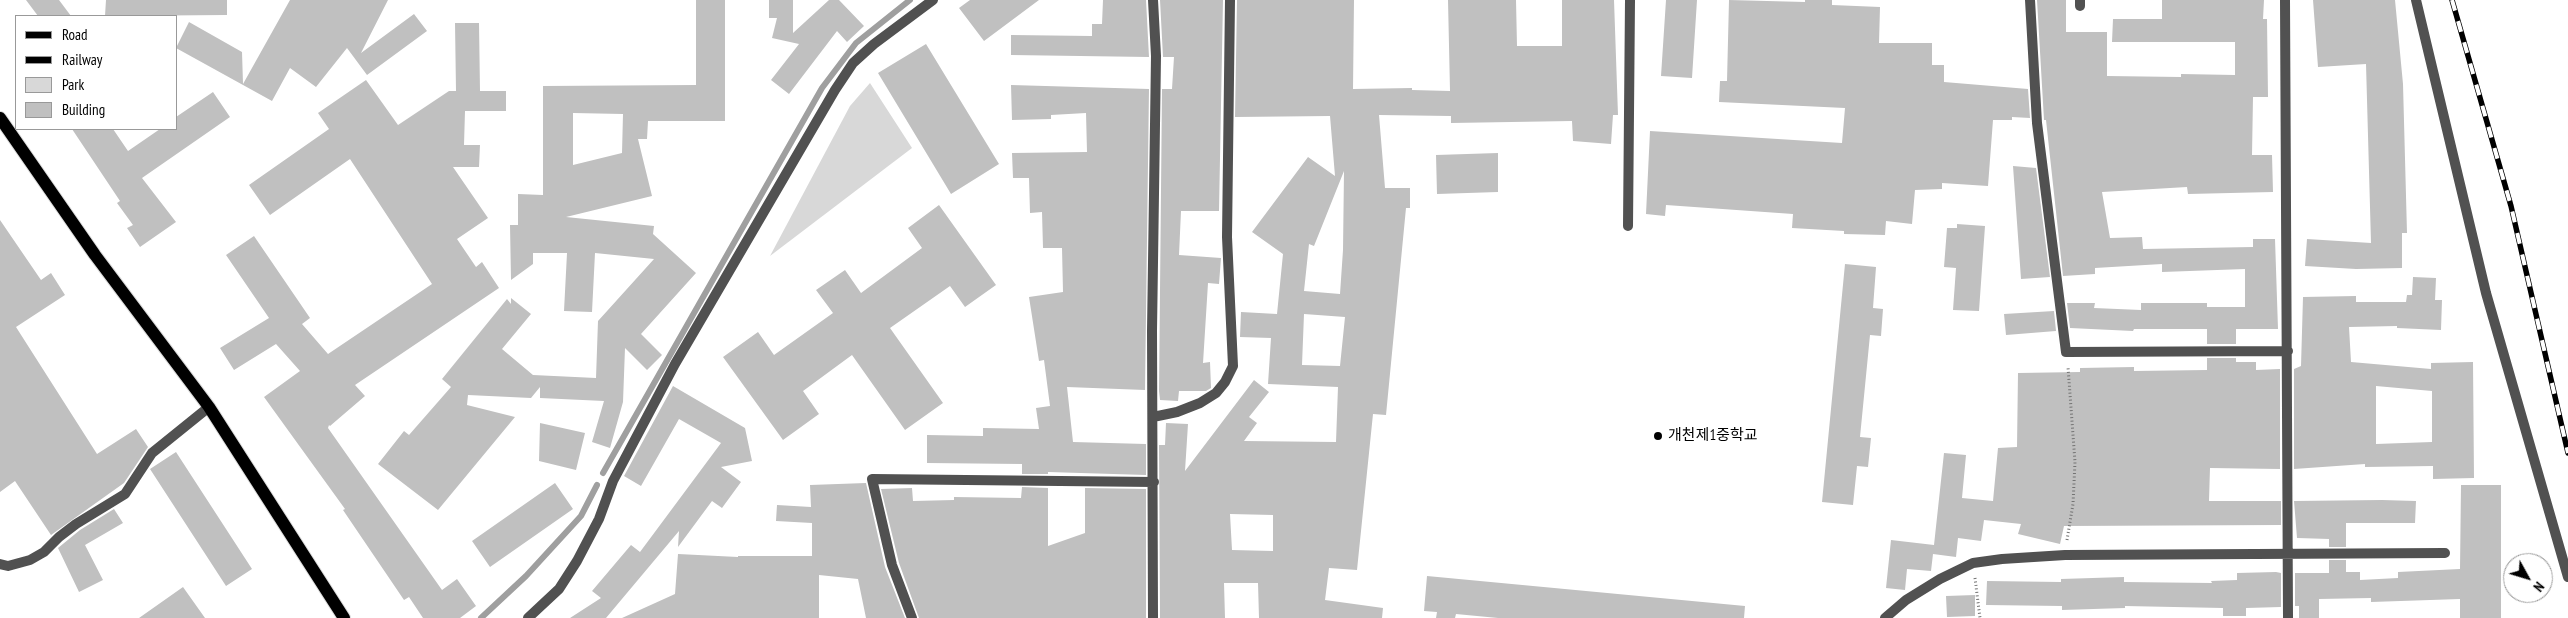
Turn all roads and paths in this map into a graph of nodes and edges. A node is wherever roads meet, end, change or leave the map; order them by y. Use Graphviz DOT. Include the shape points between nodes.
graph roads {
  1 [pos="933,0"];
  2 [pos="1153,0"];
  3 [pos="1230,0"];
  4 [pos="1630,0"];
  5 [pos="2030,0"];
  6 [pos="2285,0"];
  7 [pos="2416,0"];
  8 [pos="0,118"];
  9 [pos="1628,226"];
  10 [pos="2066,352"];
  11 [pos="2288,352"];
  12 [pos="209,407"];
  13 [pos="1153,417"];
  14 [pos="1154,482"];
  15 [pos="2445,553"];
  16 [pos="2288,554"];
  17 [pos="2065,555"];
  18 [pos="1973,563"];
  19 [pos="0,564"];
  20 [pos="2568,577"];
  21 [pos="344,618"];
  22 [pos="528,618"];
  23 [pos="912,618"];
  24 [pos="1153,618"];
  25 [pos="1885,618"];
  26 [pos="1980,618"];
  27 [pos="2288,618"];
  1 -- 22 [label="street" via="853,63 835,90 675,364 614,480 578,561 559,589"];
  2 -- 13 [label="street" via="1156,56"];
  3 -- 13 [label="street" via="1227,237 1233,366 1216,393 1177,412"];
  4 -- 9 [label="street"];
  5 -- 10 [label="street" via="2037,123"];
  6 -- 11 [label="street"];
  7 -- 20 [label="street" via="2486,293"];
  8 -- 12 [label="main road" via="95,255"];
  10 -- 11 [label="street"];
  10 -- 17 [label="path" via="2075,462 2073,504"];
  11 -- 16 [label="street"];
  12 -- 19 [label="street" via="152,453 125,494 76,524 30,560 8,566"];
  12 -- 21 [label="main road"];
  13 -- 14 [label="street"];
  14 -- 23 [label="street" via="872,479 892,566"];
  14 -- 24 [label="street"];
  15 -- 16 [label="street"];
  16 -- 17 [label="street"];
  16 -- 27 [label="street"];
  17 -- 18 [label="street"];
  18 -- 25 [label="street" via="1906,600"];
  18 -- 26 [label="path"];
}
